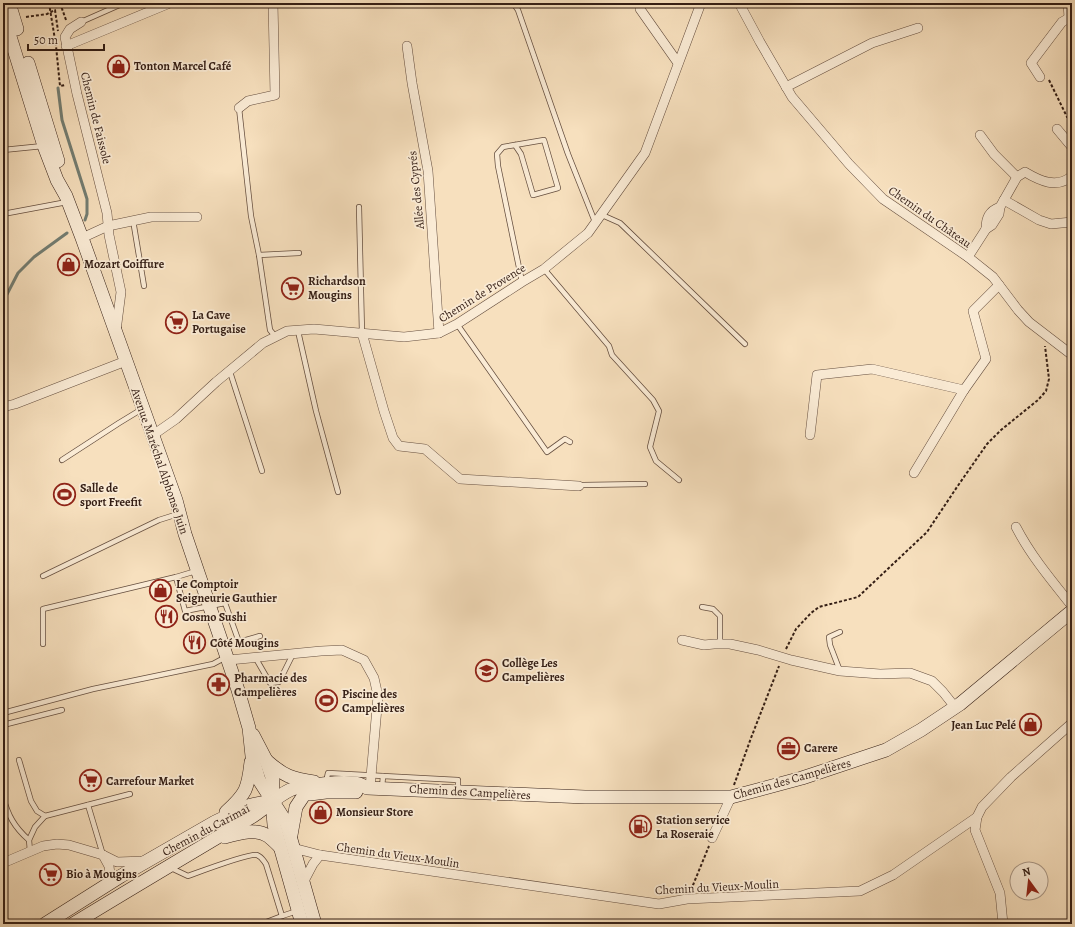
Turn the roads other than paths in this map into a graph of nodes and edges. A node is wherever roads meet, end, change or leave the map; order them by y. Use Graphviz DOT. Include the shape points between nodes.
graph roads {
  1 [pos="9,3"];
  2 [pos="124,3"];
  3 [pos="170,3"];
  4 [pos="273,3"];
  5 [pos="513,3"];
  6 [pos="700,3"];
  7 [pos="739,3"];
  8 [pos="1068,3"];
  9 [pos="638,6"];
  10 [pos="3,14"];
  11 [pos="1071,18"];
  12 [pos="81,22"];
  13 [pos="918,28"];
  14 [pos="66,46"];
  15 [pos="407,46"];
  16 [pos="678,63"];
  17 [pos="1040,77"];
  18 [pos="786,87"];
  19 [pos="239,108"];
  20 [pos="1057,129"];
  21 [pos="980,135"];
  22 [pos="48,145"];
  23 [pos="516,145"];
  24 [pos="1072,147"];
  25 [pos="3,150"];
  26 [pos="1072,176"];
  27 [pos="1017,177"];
  28 [pos="67,199"];
  29 [pos="1002,203"];
  30 [pos="359,207"];
  31 [pos="3,214"];
  32 [pos="602,215"];
  33 [pos="197,217"];
  34 [pos="134,220"];
  35 [pos="1072,222"];
  36 [pos="596,223"];
  37 [pos="108,226"];
  38 [pos="82,238"];
  39 [pos="299,253"];
  40 [pos="259,255"];
  41 [pos="968,257"];
  42 [pos="544,269"];
  43 [pos="522,282"];
  44 [pos="999,285"];
  45 [pos="144,286"];
  46 [pos="457,324"];
  47 [pos="298,331"];
  48 [pos="362,333"];
  49 [pos="439,333"];
  50 [pos="116,334"];
  51 [pos="275,336"];
  52 [pos="745,344"];
  53 [pos="1072,355"];
  54 [pos="126,361"];
  55 [pos="228,372"];
  56 [pos="964,390"];
  57 [pos="3,407"];
  58 [pos="144,409"];
  59 [pos="154,435"];
  60 [pos="810,435"];
  61 [pos="570,442"];
  62 [pos="62,460"];
  63 [pos="262,470"];
  64 [pos="914,473"];
  65 [pos="679,480"];
  66 [pos="645,484"];
  67 [pos="579,486"];
  68 [pos="338,492"];
  69 [pos="179,514"];
  70 [pos="1016,527"];
  71 [pos="198,570"];
  72 [pos="43,576"];
  73 [pos="176,577"];
  74 [pos="210,606"];
  75 [pos="1072,606"];
  76 [pos="702,607"];
  77 [pos="1072,611"];
  78 [pos="840,632"];
  79 [pos="260,636"];
  80 [pos="682,640"];
  81 [pos="43,644"];
  82 [pos="720,644"];
  83 [pos="293,654"];
  84 [pos="228,658"];
  85 [pos="255,658"];
  86 [pos="840,671"];
  87 [pos="955,707"];
  88 [pos="62,710"];
  89 [pos="3,713"];
  90 [pos="1072,723"];
  91 [pos="3,725"];
  92 [pos="249,728"];
  93 [pos="252,756"];
  94 [pos="20,760"];
  95 [pos="266,760"];
  96 [pos="326,783"];
  97 [pos="375,783"];
  98 [pos="130,794"];
  99 [pos="304,795"];
  100 [pos="3,797"];
  101 [pos="731,797"];
  102 [pos="272,801"];
  103 [pos="88,805"];
  104 [pos="45,816"];
  105 [pos="977,817"];
  106 [pos="215,822"];
  107 [pos="712,838"];
  108 [pos="29,840"];
  109 [pos="210,841"];
  110 [pos="288,845"];
  111 [pos="30,851"];
  112 [pos="103,855"];
  113 [pos="320,855"];
  114 [pos="146,861"];
  115 [pos="3,862"];
  116 [pos="117,862"];
  117 [pos="167,866"];
  118 [pos="116,879"];
  119 [pos="298,885"];
  120 [pos="131,889"];
  121 [pos="298,910"];
  122 [pos="282,916"];
  123 [pos="45,924"];
  124 [pos="73,924"];
  125 [pos="261,924"];
  126 [pos="302,924"];
  127 [pos="315,924"];
  128 [pos="1003,924"];
  1 -- 22 [label="main road, Avenue Maréchal Alphonse Juin"];
  2 -- 12 [label="lane"];
  3 -- 14 [label="street"];
  4 -- 19 [label="street" via="275,95 248,102"];
  5 -- 36 [label="lane" via="518,10 568,154"];
  6 -- 16 [label="street, Chemin de Provence"];
  7 -- 18 [label="street, Chemin du Château"];
  8 -- 11 [label="street"];
  9 -- 16 [label="street"];
  10 -- 22 [label="main road, Avenue Maréchal Alphonse Juin"];
  11 -- 17 [label="street" via="1062,22 1031,64"];
  12 -- 14 [label="street" via="70,29 65,37"];
  13 -- 18 [label="street" via="872,43"];
  14 -- 37 [label="street, Chemin de Faissole"];
  15 -- 49 [label="street, Allée des Cyprés" via="428,170"];
  16 -- 32 [label="street, Chemin de Provence" via="646,154"];
  18 -- 41 [label="street, Chemin du Château" via="848,164 883,199"];
  19 -- 40 [label="lane" via="251,216"];
  20 -- 24 [label="street"];
  21 -- 27 [label="street" via="994,154"];
  22 -- 25 [label="lane"];
  22 -- 28 [label="main road, Avenue Maréchal Alphonse Juin"];
  23 -- 23 [label="lane" via="544,140 558,188 533,195"];
  23 -- 43 [label="lane" via="503,147 497,154"];
  26 -- 27 [label="street" via="1066,181 1054,183 1038,180 1025,172"];
  27 -- 29 [label="street"];
  28 -- 31 [label="lane"];
  28 -- 38 [label="main road, Avenue Maréchal Alphonse Juin"];
  29 -- 35 [label="street" via="1051,224"];
  29 -- 41 [label="street" via="996,219 986,229"];
  30 -- 48 [label="lane"];
  32 -- 36 [label="street, Chemin de Provence"];
  32 -- 52 [label="lane" via="620,223"];
  33 -- 34 [label="street" via="151,217"];
  34 -- 37 [label="street"];
  34 -- 45 [label="lane"];
  36 -- 42 [label="street, Chemin de Provence" via="588,233"];
  37 -- 38 [label="street"];
  37 -- 50 [label="street, Chemin de Faissole" via="121,292"];
  38 -- 50 [label="main road, Avenue Maréchal Alphonse Juin"];
  39 -- 40 [label="lane"];
  40 -- 51 [label="lane" via="270,330"];
  41 -- 44 [label="street, Chemin du Château"];
  42 -- 43 [label="street, Chemin de Provence"];
  42 -- 65 [label="lane" via="609,346 612,355 653,400 659,410 650,447 656,461"];
  43 -- 46 [label="street, Chemin de Provence"];
  44 -- 53 [label="street, Chemin du Château" via="1029,322"];
  44 -- 56 [label="street" via="973,310 986,359"];
  46 -- 49 [label="street, Chemin de Provence"];
  46 -- 61 [label="lane" via="547,452 565,439"];
  47 -- 48 [label="street, Chemin de Provence" via="314,329"];
  47 -- 51 [label="street, Chemin de Provence" via="287,331"];
  47 -- 68 [label="lane"];
  48 -- 49 [label="street, Chemin de Provence" via="404,337"];
  48 -- 67 [label="street" via="384,411 393,438 399,446 425,449 460,480"];
  50 -- 54 [label="main road, Avenue Maréchal Alphonse Juin"];
  51 -- 55 [label="street, Chemin de Provence"];
  54 -- 57 [label="street"];
  54 -- 58 [label="main road, Avenue Maréchal Alphonse Juin"];
  55 -- 59 [label="street, Chemin de Provence" via="176,419"];
  55 -- 63 [label="lane"];
  56 -- 60 [label="street" via="872,368 817,375"];
  56 -- 64 [label="street"];
  58 -- 59 [label="main road, Avenue Maréchal Alphonse Juin"];
  58 -- 62 [label="lane"];
  59 -- 69 [label="main road, Avenue Maréchal Alphonse Juin"];
  66 -- 67 [label="lane"];
  69 -- 71 [label="main road, Avenue Maréchal Alphonse Juin"];
  69 -- 72 [label="lane" via="159,520"];
  70 -- 75 [label="street" via="1041,566"];
  71 -- 73 [label="lane"];
  71 -- 74 [label="main road, Avenue Maréchal Alphonse Juin"];
  73 -- 74 [label="lane" via="186,611"];
  73 -- 81 [label="lane" via="43,609"];
  74 -- 79 [label="lane" via="225,603 239,642"];
  74 -- 84 [label="main road, Avenue Maréchal Alphonse Juin"];
  76 -- 82 [label="lane" via="712,609 720,616"];
  77 -- 87 [label="main road, Chemin des Campelières"];
  78 -- 86 [label="lane" via="829,638"];
  80 -- 82 [label="street" via="704,645"];
  82 -- 86 [label="street" via="758,650"];
  83 -- 85 [label="street"];
  83 -- 85 [label="lane" via="279,682 270,683"];
  83 -- 97 [label="street" via="342,650 364,660 374,678 378,696"];
  84 -- 85 [label="street"];
  84 -- 89 [label="lane" via="213,664 93,689"];
  84 -- 92 [label="main road, Avenue Maréchal Alphonse Juin"];
  86 -- 87 [label="street" via="910,673 932,681"];
  87 -- 101 [label="main road, Chemin des Campelières" via="886,750 802,778"];
  88 -- 91 [label="lane"];
  90 -- 105 [label="street" via="1011,777 982,807"];
  92 -- 93 [label="main road"];
  92 -- 95 [label="main road"];
  93 -- 102 [label="main road" via="259,780"];
  93 -- 106 [label="main road" via="247,789 240,800"];
  94 -- 104 [label="lane" via="31,801 37,811"];
  95 -- 96 [label="main road" via="288,777"];
  95 -- 102 [label="main road" via="273,780"];
  96 -- 97 [label="main road, Chemin des Campelières"];
  96 -- 102 [label="main road, Chemin des Campelières" via="291,790"];
  97 -- 99 [label="main road, Chemin des Campelières" via="358,792"];
  97 -- 101 [label="main road, Chemin des Campelières" via="458,791 585,797"];
  98 -- 103 [label="lane"];
  99 -- 102 [label="main road, Chemin des Campelières"];
  99 -- 110 [label="main road" via="296,807"];
  100 -- 108 [label="lane" via="7,812 19,832"];
  101 -- 107 [label="street"];
  102 -- 106 [label="main road, Chemin du Carimaï" via="251,805"];
  102 -- 109 [label="main road, Chemin du Carimaï" via="255,815"];
  102 -- 110 [label="main road" via="274,825"];
  103 -- 104 [label="lane"];
  103 -- 112 [label="lane"];
  104 -- 108 [label="lane" via="35,827"];
  105 -- 113 [label="street, Chemin du Vieux-Moulin" via="893,875 860,891 687,899 659,904"];
  105 -- 128 [label="street" via="975,830 1000,893"];
  106 -- 114 [label="main road, Chemin du Carimaï"];
  108 -- 111 [label="lane"];
  109 -- 110 [label="main road" via="256,831"];
  109 -- 117 [label="main road, Chemin du Carimaï"];
  110 -- 113 [label="street, Chemin du Vieux-Moulin"];
  110 -- 119 [label="main road"];
  111 -- 112 [label="street" via="56,844"];
  111 -- 115 [label="street"];
  112 -- 116 [label="street"];
  112 -- 118 [label="street"];
  113 -- 119 [label="street, Chemin du Vieux-Moulin"];
  114 -- 116 [label="street"];
  114 -- 118 [label="main road, Chemin du Carimaï"];
  116 -- 118 [label="street"];
  117 -- 120 [label="main road, Chemin du Carimaï"];
  117 -- 122 [label="lane" via="188,876 257,855 266,864"];
  118 -- 120 [label="street"];
  118 -- 123 [label="main road, Chemin du Carimaï"];
  119 -- 121 [label="main road"];
  119 -- 127 [label="main road"];
  120 -- 124 [label="main road, Chemin du Carimaï"];
  121 -- 122 [label="lane"];
  121 -- 126 [label="main road"];
  122 -- 125 [label="lane"];
}
